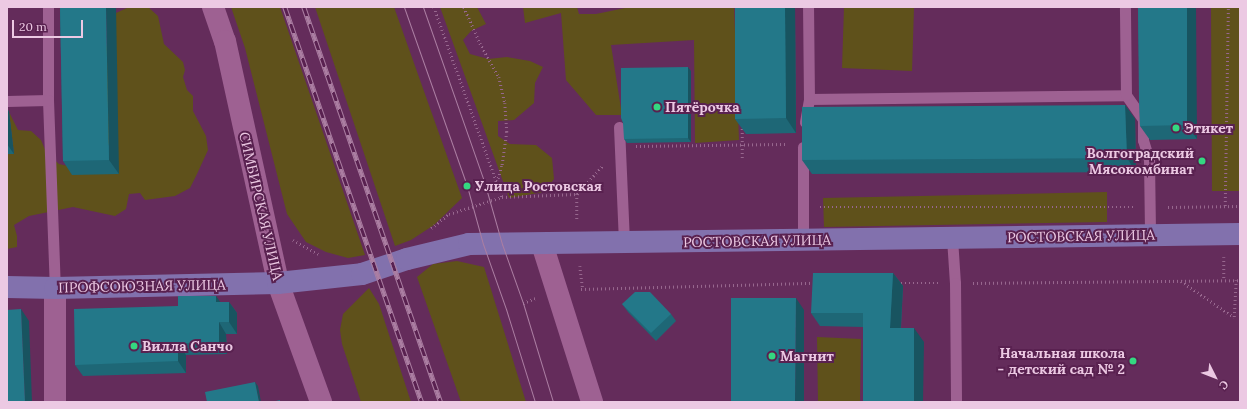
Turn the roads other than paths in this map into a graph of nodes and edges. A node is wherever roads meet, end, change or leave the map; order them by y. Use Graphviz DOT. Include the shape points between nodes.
graph roads {
  1 [pos="48,7"];
  2 [pos="213,7"];
  3 [pos="808,7"];
  4 [pos="1125,7"];
  5 [pos="1126,95"];
  6 [pos="809,99"];
  7 [pos="48,100"];
  8 [pos="7,101"];
  9 [pos="620,127"];
  10 [pos="1232,234"];
  11 [pos="1150,235"];
  12 [pos="952,238"];
  13 [pos="803,240"];
  14 [pos="624,243"];
  15 [pos="542,244"];
  16 [pos="278,282"];
  17 [pos="7,287"];
  18 [pos="55,288"];
  19 [pos="55,402"];
  20 [pos="321,402"];
  21 [pos="592,402"];
  22 [pos="956,402"];
  1 -- 7 [label="lane"];
  2 -- 16 [label="main road, СИМБИРСКАЯ УЛИЦА" via="225,41"];
  3 -- 6 [label="lane"];
  4 -- 5 [label="lane"];
  5 -- 6 [label="lane"];
  5 -- 11 [label="lane" via="1143,119 1143,140 1149,160"];
  6 -- 13 [label="lane" via="803,135"];
  7 -- 8 [label="lane"];
  7 -- 18 [label="lane"];
  9 -- 14 [label="lane"];
  10 -- 11 [label="main road, РОСТОВСКАЯ УЛИЦА"];
  11 -- 12 [label="main road, РОСТОВСКАЯ УЛИЦА"];
  12 -- 13 [label="main road, РОСТОВСКАЯ УЛИЦА"];
  12 -- 22 [label="lane"];
  13 -- 14 [label="main road, РОСТОВСКАЯ УЛИЦА"];
  14 -- 15 [label="main road, РОСТОВСКАЯ УЛИЦА"];
  15 -- 16 [label="main road, РОСТОВСКАЯ УЛИЦА" via="468,244 362,274"];
  15 -- 21 [label="main road"];
  16 -- 18 [label="main road, ПРОФСОЮЗНАЯ УЛИЦА"];
  16 -- 20 [label="main road, СИМБИРСКАЯ УЛИЦА"];
  17 -- 18 [label="main road, ПРОФСОЮЗНАЯ УЛИЦА"];
  18 -- 19 [label="main road"];
}
